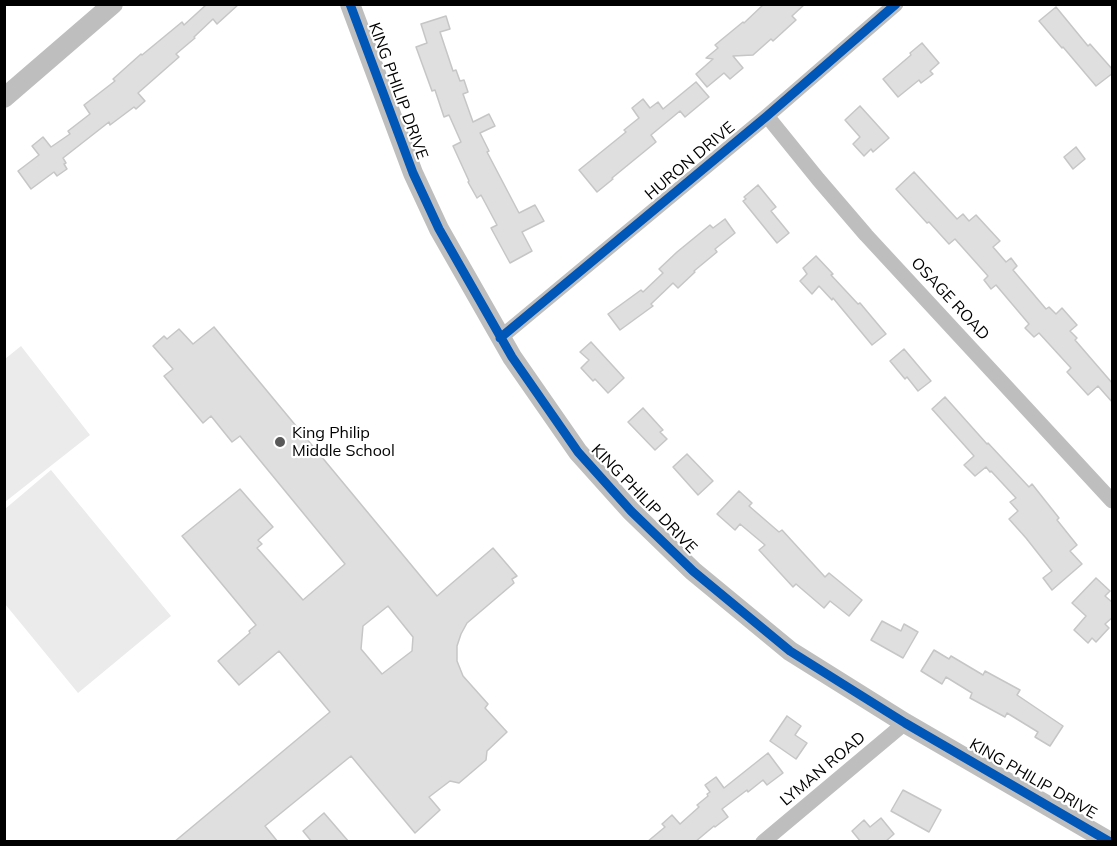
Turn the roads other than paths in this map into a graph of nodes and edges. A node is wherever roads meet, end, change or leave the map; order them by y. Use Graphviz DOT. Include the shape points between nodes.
graph roads {
  1 [pos="113,4"];
  2 [pos="350,4"];
  3 [pos="896,4"];
  4 [pos="4,98"];
  5 [pos="767,116"];
  6 [pos="500,338"];
  7 [pos="1113,501"];
  8 [pos="905,723"];
  9 [pos="763,842"];
  10 [pos="1110,842"];
  1 -- 4 [label="street"];
  2 -- 6 [label="street, KING PHILIP DRIVE" via="438,229"];
  3 -- 5 [label="street, HURON DRIVE"];
  5 -- 6 [label="street, HURON DRIVE"];
  5 -- 7 [label="street, OSAGE ROAD" via="866,235"];
  6 -- 8 [label="street, KING PHILIP DRIVE" via="578,452 693,571 790,651"];
  8 -- 9 [label="street, LYMAN ROAD"];
  8 -- 10 [label="street, KING PHILIP DRIVE"];
}
